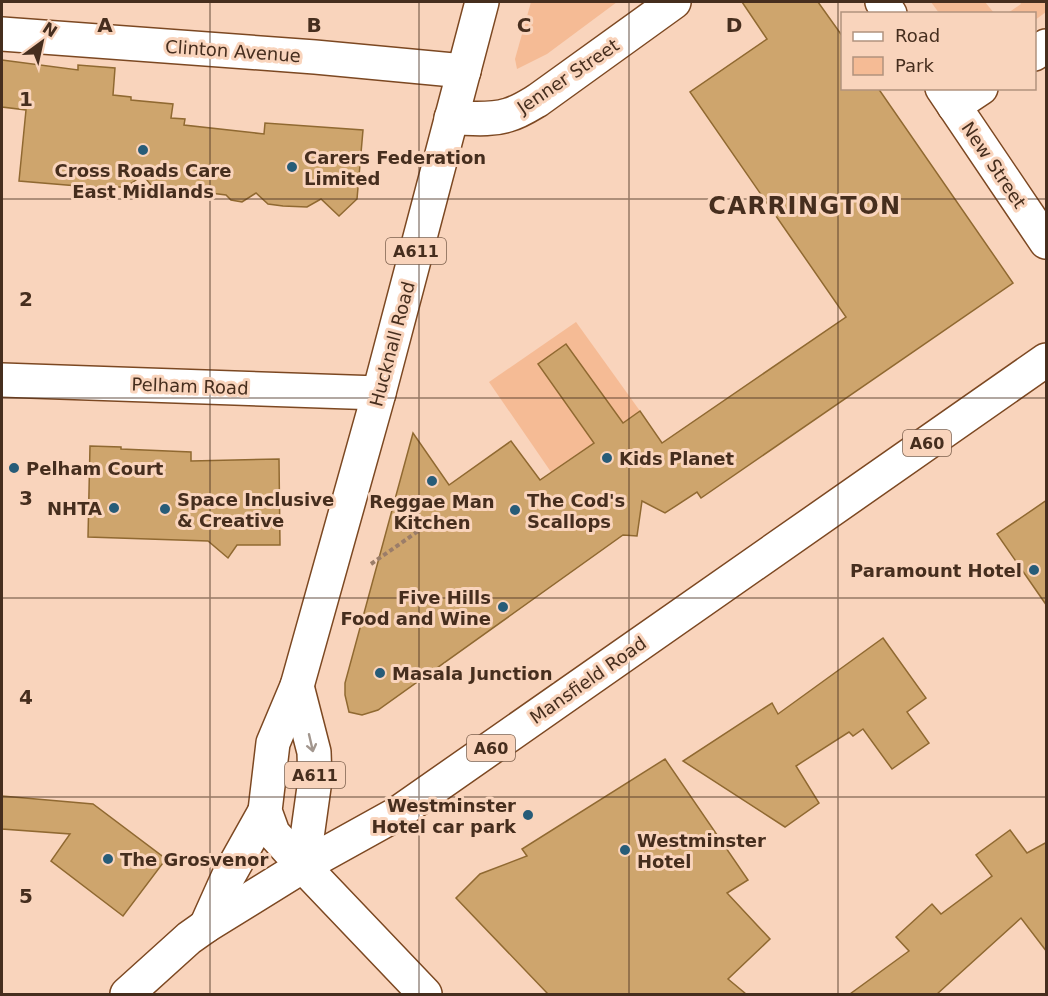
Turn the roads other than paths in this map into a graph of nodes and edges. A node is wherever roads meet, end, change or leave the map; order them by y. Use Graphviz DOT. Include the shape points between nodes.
graph roads {
  1 [pos="482,2"];
  2 [pos="674,2"];
  3 [pos="2,34"];
  4 [pos="464,71"];
  5 [pos="974,90"];
  6 [pos="948,98"];
  7 [pos="451,118"];
  8 [pos="1047,242"];
  9 [pos="1047,360"];
  10 [pos="2,380"];
  11 [pos="379,393"];
  12 [pos="297,686"];
  13 [pos="265,811"];
  14 [pos="303,866"];
  15 [pos="206,926"];
  16 [pos="127,994"];
  17 [pos="425,994"];
  1 -- 4 [label="main road, Hucknall Road / A611"];
  2 -- 7 [label="main road, Jenner Street" via="521,110 507,116"];
  3 -- 4 [label="main road, Clinton Avenue"];
  4 -- 7 [label="main road, Hucknall Road / A611"];
  5 -- 6 [label="main road"];
  6 -- 8 [label="main road, New Street"];
  7 -- 11 [label="main road, Hucknall Road / A611"];
  9 -- 14 [label="main road, Mansfield Road / A60" via="395,815"];
  10 -- 11 [label="main road, Pelham Road"];
  11 -- 12 [label="main road, Hucknall Road / A611"];
  12 -- 13 [label="main road, Hucknall Road" via="273,743"];
  12 -- 14 [label="main road, Hucknall Road / A611, one-way" via="314,753 315,780"];
  13 -- 14 [label="main road" via="273,833"];
  13 -- 15 [label="main road"];
  14 -- 15 [label="main road, Mansfield Road / A60"];
  14 -- 17 [label="main road"];
  15 -- 16 [label="main road, Mansfield Road / A60"];
}
